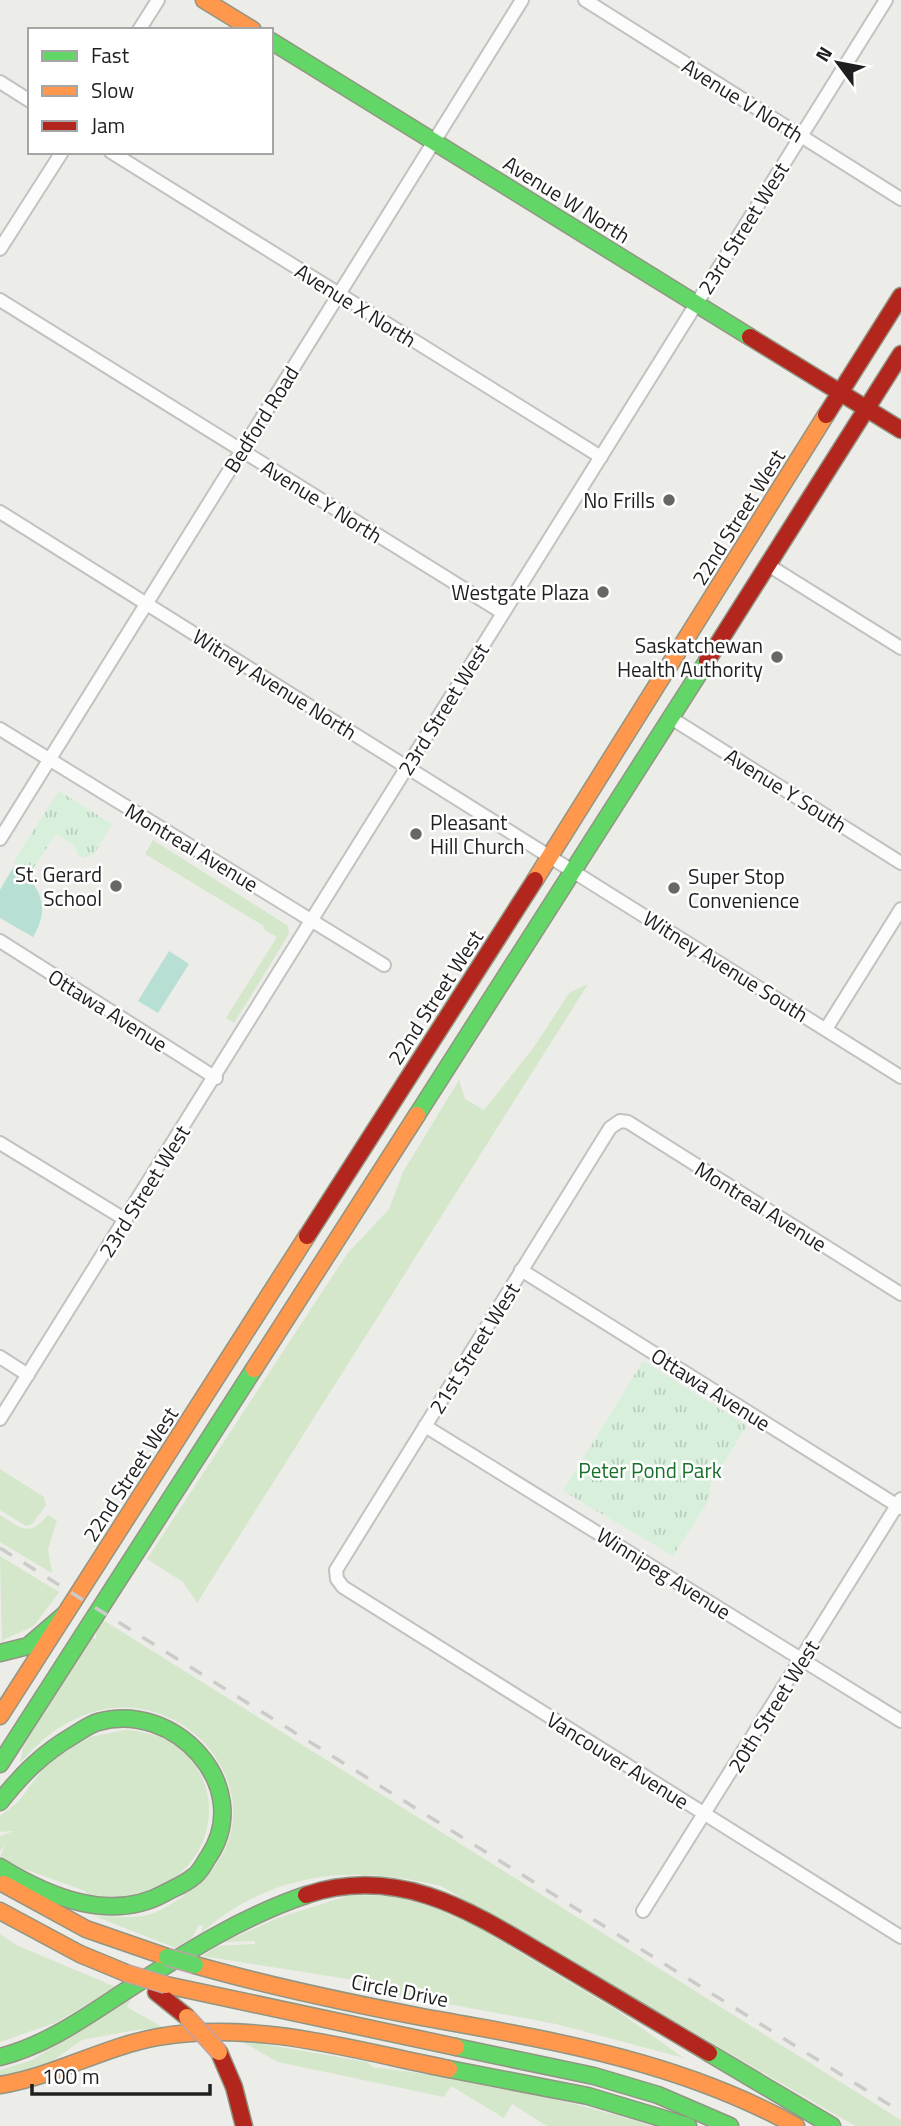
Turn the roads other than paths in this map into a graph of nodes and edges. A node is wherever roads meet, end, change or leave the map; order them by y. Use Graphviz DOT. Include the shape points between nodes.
graph roads {
  1 [pos="158,0"];
  2 [pos="204,0"];
  3 [pos="522,0"];
  4 [pos="584,0"];
  5 [pos="886,0"];
  6 [pos="140,28"];
  7 [pos="250,28"];
  8 [pos="273,42"];
  9 [pos="0,82"];
  10 [pos="28,100"];
  11 [pos="800,136"];
  12 [pos="434,142"];
  13 [pos="61,154"];
  14 [pos="114,154"];
  15 [pos="901,199"];
  16 [pos="0,249"];
  17 [pos="340,295"];
  18 [pos="901,296"];
  19 [pos="0,300"];
  20 [pos="696,303"];
  21 [pos="901,354"];
  22 [pos="841,392"];
  23 [pos="866,408"];
  24 [pos="901,430"];
  25 [pos="240,451"];
  26 [pos="601,457"];
  27 [pos="0,512"];
  28 [pos="768,565"];
  29 [pos="146,604"];
  30 [pos="503,613"];
  31 [pos="901,648"];
  32 [pos="671,718"];
  33 [pos="0,729"];
  34 [pos="49,760"];
  35 [pos="407,767"];
  36 [pos="0,839"];
  37 [pos="550,856"];
  38 [pos="901,863"];
  39 [pos="575,870"];
  40 [pos="901,909"];
  41 [pos="313,921"];
  42 [pos="0,942"];
  43 [pos="384,965"];
  44 [pos="826,1029"];
  45 [pos="901,1077"];
  46 [pos="216,1078"];
  47 [pos="620,1121"];
  48 [pos="0,1143"];
  49 [pos="126,1220"];
  50 [pos="521,1270"];
  51 [pos="901,1294"];
  52 [pos="0,1357"];
  53 [pos="28,1375"];
  54 [pos="0,1419"];
  55 [pos="425,1426"];
  56 [pos="900,1504"];
  57 [pos="337,1579"];
  58 [pos="64,1615"];
  59 [pos="0,1653"];
  60 [pos="803,1658"];
  61 [pos="0,1716"];
  62 [pos="901,1721"];
  63 [pos="0,1764"];
  64 [pos="0,1802"];
  65 [pos="705,1814"];
  66 [pos="0,1867"];
  67 [pos="0,1881"];
  68 [pos="0,1911"];
  69 [pos="643,1911"];
  70 [pos="901,1937"];
  71 [pos="161,1989"];
  72 [pos="0,2057"];
  73 [pos="0,2085"];
  74 [pos="244,2126"];
  75 [pos="688,2126"];
  76 [pos="730,2126"];
  77 [pos="796,2126"];
  78 [pos="832,2126"];
  1 -- 6 [label="street"];
  2 -- 7 [label="main road"];
  3 -- 12 [label="street, Bedford Road"];
  4 -- 11 [label="street, Avenue V North"];
  5 -- 11 [label="street, 23rd Street West"];
  8 -- 12 [label="main road, Avenue W North"];
  9 -- 10 [label="street"];
  11 -- 15 [label="street, Avenue V North"];
  11 -- 20 [label="street, 23rd Street West"];
  12 -- 17 [label="street, Bedford Road"];
  12 -- 20 [label="main road, Avenue W North"];
  13 -- 16 [label="street"];
  14 -- 17 [label="street, Avenue X North"];
  17 -- 25 [label="street, Bedford Road"];
  17 -- 26 [label="street, Avenue X North"];
  18 -- 22 [label="main road, 22nd Street West"];
  19 -- 25 [label="street, Avenue Y North"];
  20 -- 22 [label="main road, Avenue W North"];
  20 -- 26 [label="street, 23rd Street West"];
  21 -- 23 [label="main road"];
  22 -- 23 [label="main road, Avenue W North"];
  22 -- 37 [label="main road, 22nd Street West"];
  23 -- 24 [label="main road, Avenue W North"];
  23 -- 28 [label="main road"];
  25 -- 29 [label="street, Bedford Road"];
  25 -- 30 [label="street, Avenue Y North"];
  26 -- 30 [label="street, 23rd Street West"];
  27 -- 29 [label="street, Witney Avenue North"];
  28 -- 31 [label="street"];
  28 -- 32 [label="main road"];
  29 -- 34 [label="street, Bedford Road"];
  29 -- 35 [label="street, Witney Avenue North"];
  30 -- 35 [label="street, 23rd Street West"];
  32 -- 38 [label="street, Avenue Y South"];
  32 -- 39 [label="main road"];
  33 -- 34 [label="street, Montreal Avenue"];
  34 -- 36 [label="street, Bedford Road"];
  34 -- 41 [label="street, Montreal Avenue"];
  35 -- 37 [label="street, Witney Avenue North"];
  35 -- 41 [label="street, 23rd Street West"];
  37 -- 39 [label="street, Witney Avenue South"];
  37 -- 58 [label="main road, 22nd Street West"];
  39 -- 44 [label="street, Witney Avenue South"];
  39 -- 63 [label="main road"];
  40 -- 44 [label="street"];
  41 -- 43 [label="street, Montreal Avenue"];
  41 -- 46 [label="street, 23rd Street West"];
  42 -- 46 [label="street, Ottawa Avenue"];
  44 -- 45 [label="street, Witney Avenue South"];
  46 -- 49 [label="street, 23rd Street West"];
  47 -- 50 [label="street, 21st Street West" via="610,1128"];
  47 -- 51 [label="street, Montreal Avenue"];
  48 -- 49 [label="street"];
  49 -- 53 [label="street, 23rd Street West"];
  50 -- 55 [label="street, 21st Street West"];
  50 -- 56 [label="street, Ottawa Avenue"];
  52 -- 53 [label="street"];
  53 -- 54 [label="street, 23rd Street West"];
  55 -- 57 [label="street, 21st Street West" via="336,1570"];
  55 -- 60 [label="street, Winnipeg Avenue"];
  56 -- 60 [label="street, 20th Street West"];
  57 -- 65 [label="street, Vancouver Avenue" via="343,1587"];
  58 -- 59 [label="main road" via="33,1644"];
  58 -- 61 [label="main road, 22nd Street West"];
  60 -- 62 [label="street, Winnipeg Avenue"];
  60 -- 65 [label="street, 20th Street West"];
  64 -- 66 [label="main road" via="38,1759 61,1741 91,1726 130,1718 166,1726 192,1743 218,1781 222,1812 217,1842 200,1870 176,1890 143,1904 109,1907 74,1902"];
  65 -- 69 [label="street, 20th Street West"];
  65 -- 70 [label="street, Vancouver Avenue"];
  67 -- 77 [label="main road, Circle Drive, bridge" via="98,1934 167,1957 356,2004 599,2050 685,2074"];
  68 -- 71 [label="main road, Circle Drive, bridge" via="122,1975"];
  71 -- 74 [label="main road, bridge" via="219,2052"];
  71 -- 76 [label="main road, Circle Drive" via="584,2073 658,2095"];
  72 -- 78 [label="main road" via="46,2040 231,1926 274,1905 334,1886 398,1886 459,1905"];
  73 -- 75 [label="main road" via="152,2038 254,2031 588,2096"];
}
